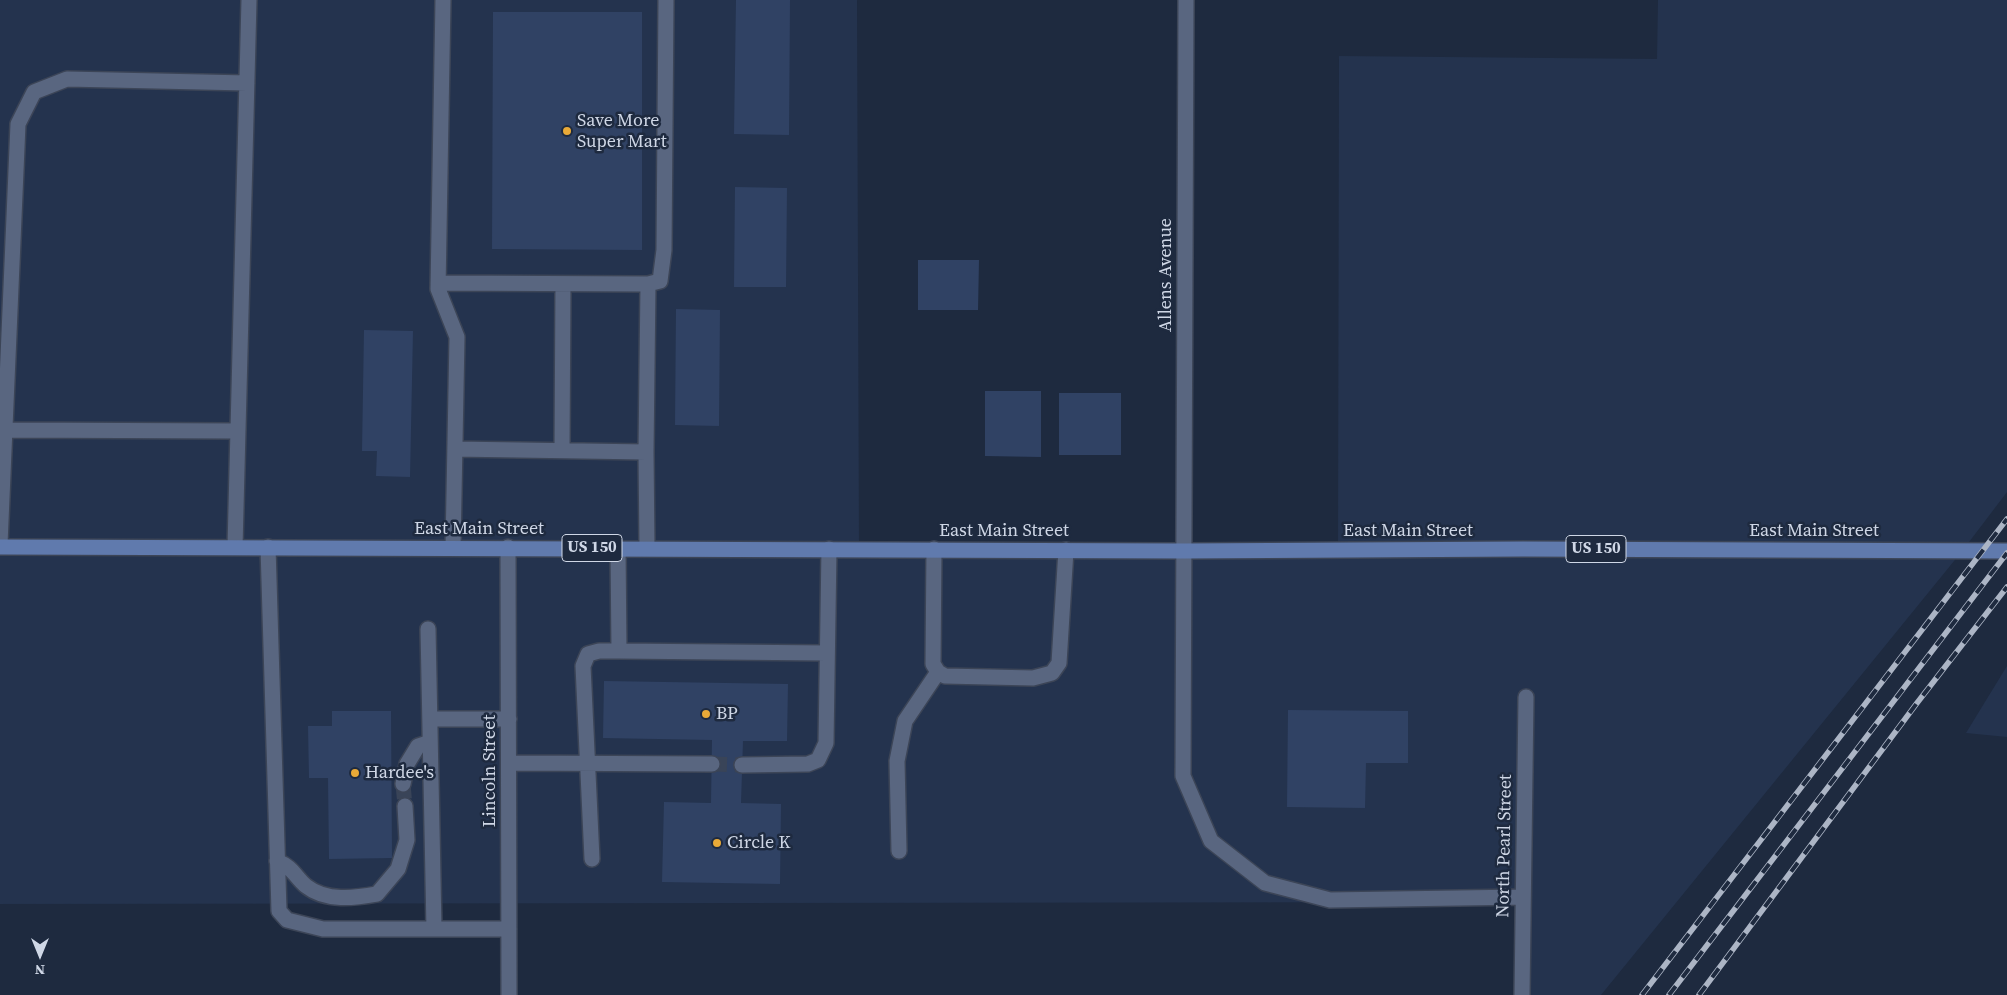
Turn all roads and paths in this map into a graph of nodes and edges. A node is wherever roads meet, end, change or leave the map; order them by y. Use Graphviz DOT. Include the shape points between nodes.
graph roads {
  1 [pos="249,0"];
  2 [pos="443,0"];
  3 [pos="666,0"];
  4 [pos="1186,0"];
  5 [pos="247,83"];
  6 [pos="438,283"];
  7 [pos="563,284"];
  8 [pos="648,284"];
  9 [pos="5,430"];
  10 [pos="238,431"];
  11 [pos="455,448"];
  12 [pos="562,450"];
  13 [pos="646,452"];
  14 [pos="0,545"];
  15 [pos="235,547"];
  16 [pos="268,547"];
  17 [pos="453,547"];
  18 [pos="508,547"];
  19 [pos="618,548"];
  20 [pos="647,548"];
  21 [pos="829,549"];
  22 [pos="934,550"];
  23 [pos="1066,550"];
  24 [pos="1185,550"];
  25 [pos="2007,550"];
  26 [pos="428,629"];
  27 [pos="620,651"];
  28 [pos="827,652"];
  29 [pos="938,672"];
  30 [pos="1526,697"];
  31 [pos="430,719"];
  32 [pos="509,719"];
  33 [pos="430,742"];
  34 [pos="509,763"];
  35 [pos="587,763"];
  36 [pos="712,764"];
  37 [pos="742,765"];
  38 [pos="403,784"];
  39 [pos="405,806"];
  40 [pos="899,851"];
  41 [pos="592,859"];
  42 [pos="277,861"];
  43 [pos="1524,896"];
  44 [pos="434,929"];
  45 [pos="509,929"];
  46 [pos="509,995"];
  47 [pos="1522,995"];
  1 -- 5 [label="street"];
  2 -- 6 [label="street"];
  3 -- 8 [label="street" via="664,250 660,281"];
  4 -- 24 [label="street, Allens Avenue"];
  5 -- 9 [label="street" via="67,79 34,92 18,124"];
  5 -- 10 [label="street"];
  6 -- 7 [label="street"];
  6 -- 11 [label="street" via="457,337"];
  7 -- 8 [label="street"];
  7 -- 12 [label="street"];
  8 -- 13 [label="street"];
  9 -- 10 [label="street"];
  9 -- 14 [label="street"];
  10 -- 15 [label="street"];
  11 -- 12 [label="street"];
  11 -- 17 [label="street"];
  12 -- 13 [label="street"];
  13 -- 20 [label="street"];
  14 -- 15 [label="main road, East Main Street / US 150"];
  15 -- 16 [label="main road, East Main Street / US 150"];
  16 -- 17 [label="main road, East Main Street / US 150"];
  16 -- 42 [label="street"];
  17 -- 18 [label="main road, East Main Street / US 150"];
  18 -- 19 [label="main road, East Main Street / US 150"];
  18 -- 32 [label="street, Lincoln Street"];
  19 -- 20 [label="main road, East Main Street / US 150"];
  19 -- 27 [label="street"];
  20 -- 21 [label="main road, East Main Street / US 150"];
  21 -- 22 [label="main road, East Main Street / US 150"];
  21 -- 28 [label="street"];
  22 -- 23 [label="main road, East Main Street / US 150"];
  22 -- 29 [label="street" via="933,664"];
  23 -- 24 [label="main road, East Main Street / US 150"];
  23 -- 29 [label="street" via="1059,663 1052,672 1033,678 945,676"];
  24 -- 25 [label="main road, East Main Street / US 150"];
  24 -- 43 [label="street, Allens Avenue" via="1183,776 1211,842 1265,883 1330,900"];
  26 -- 31 [label="street"];
  27 -- 28 [label="street"];
  27 -- 35 [label="street" via="588,654 583,666"];
  28 -- 37 [label="street" via="826,743 818,760 808,764"];
  29 -- 40 [label="street" via="905,721 896,761"];
  30 -- 43 [label="street, North Pearl Street"];
  31 -- 32 [label="street"];
  31 -- 33 [label="street"];
  32 -- 34 [label="street, Lincoln Street"];
  33 -- 38 [label="street" via="418,746 407,764"];
  33 -- 44 [label="street"];
  34 -- 35 [label="street"];
  34 -- 45 [label="street, Lincoln Street"];
  35 -- 36 [label="street"];
  35 -- 41 [label="street"];
  39 -- 42 [label="street" via="408,840 398,869 377,894 353,899 319,894 306,886 288,865"];
  42 -- 44 [label="street" via="279,910 287,920 323,929"];
  43 -- 47 [label="street, North Pearl Street"];
  44 -- 45 [label="street"];
  45 -- 46 [label="street, Lincoln Street"];
}
